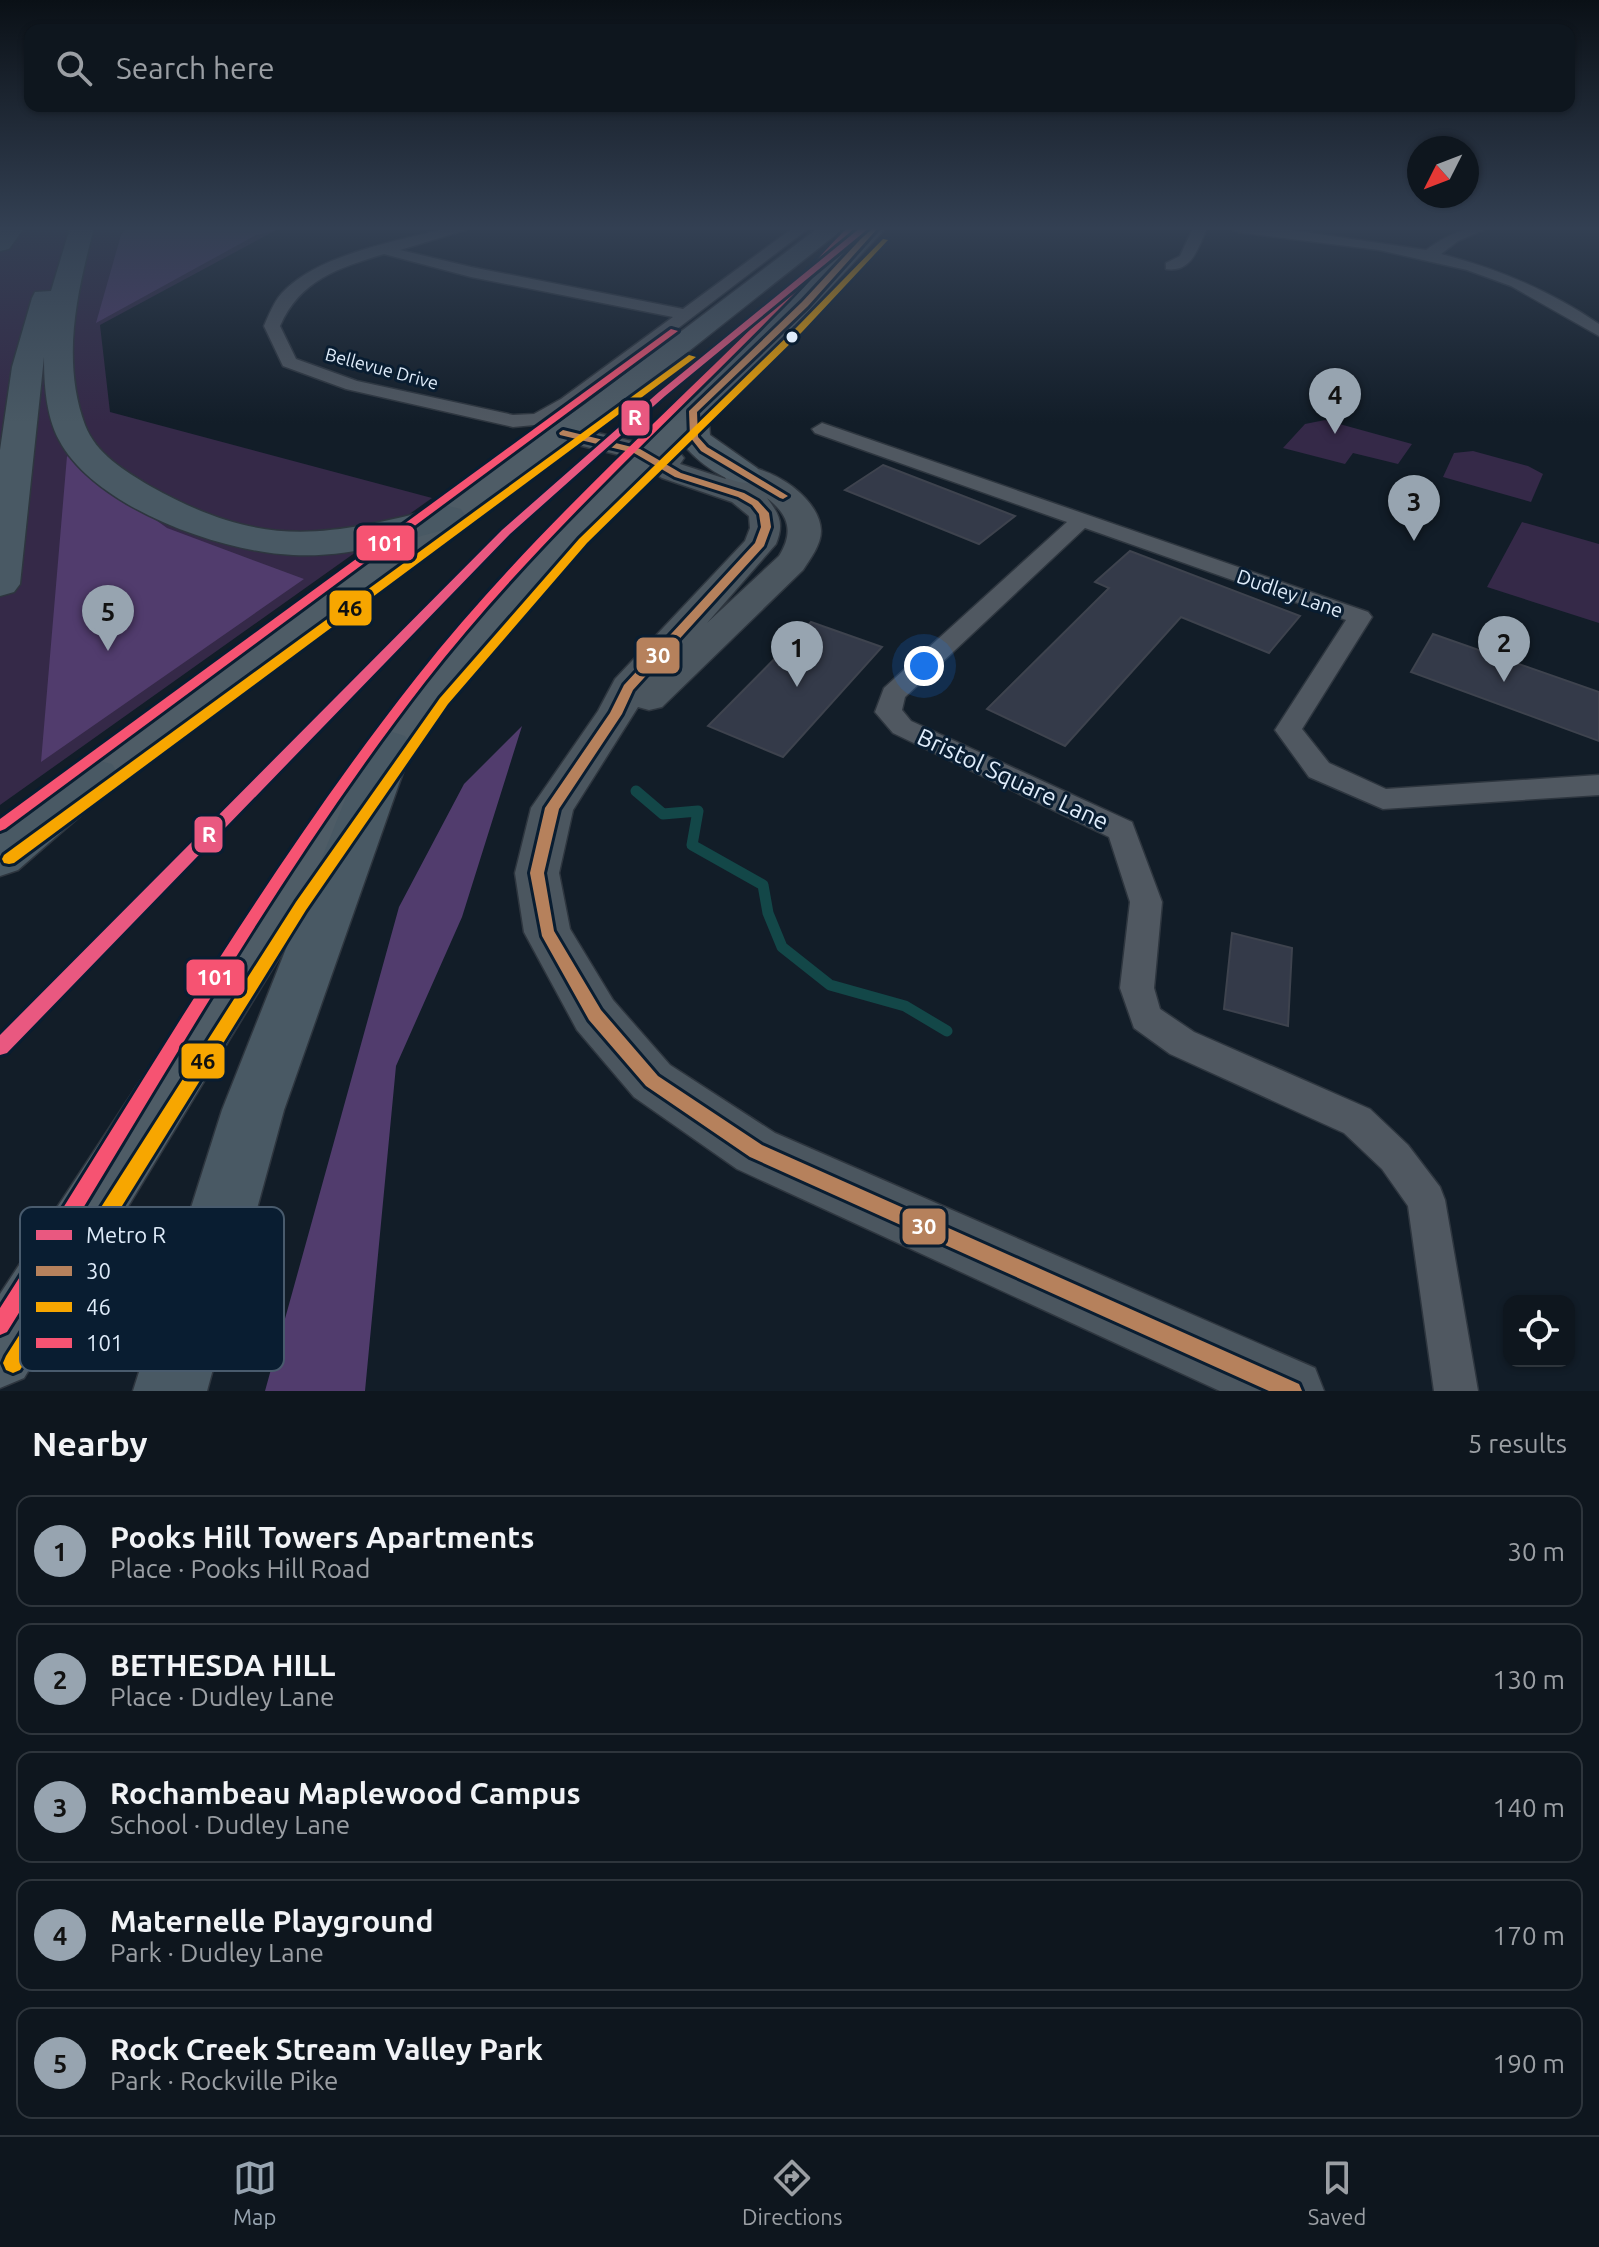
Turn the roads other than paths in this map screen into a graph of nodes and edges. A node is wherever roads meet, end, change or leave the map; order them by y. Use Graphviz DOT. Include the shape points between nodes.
graph roads {
  1 [pos="48,293"];
  2 [pos="64,293"];
  3 [pos="292,293"];
  4 [pos="577,293"];
  5 [pos="717,293"];
  6 [pos="741,293"];
  7 [pos="815,293"];
  8 [pos="1542,293"];
  9 [pos="688,315"];
  10 [pos="1599,331"];
  11 [pos="693,411"];
  12 [pos="551,426"];
  13 [pos="822,429"];
  14 [pos="644,454"];
  15 [pos="745,475"];
  16 [pos="448,517"];
  17 [pos="1080,521"];
  18 [pos="0,584"];
  19 [pos="616,714"];
  20 [pos="389,747"];
  21 [pos="95,776"];
  22 [pos="1599,785"];
  23 [pos="0,846"];
  24 [pos="0,857"];
  25 [pos="96,1207"];
  26 [pos="224,1207"];
  27 [pos="20,1324"];
  28 [pos="0,1354"];
  29 [pos="176,1371"];
  30 [pos="170,1391"];
  31 [pos="1292,1391"];
  32 [pos="1456,1391"];
  1 -- 18 [label="highway" via="27,367"];
  2 -- 16 [label="highway" via="61,372 66,416 77,441 122,485 193,522 267,544 348,543"];
  3 -- 12 [label="street, Bellevue Drive" via="272,326 289,362 352,385"];
  4 -- 9 [label="street"];
  5 -- 9 [label="street"];
  6 -- 12 [label="main road"];
  7 -- 11 [label="main road"];
  8 -- 10 [label="street"];
  9 -- 12 [label="street" via="554,412"];
  11 -- 14 [label="main road"];
  11 -- 15 [label="main road" via="694,437"];
  12 -- 14 [label="street"];
  12 -- 16 [label="main road"];
  13 -- 17 [label="street, Dudley Lane"];
  14 -- 15 [label="street"];
  14 -- 19 [label="street" via="678,475 724,487 754,502 765,517 767,532 628,688"];
  14 -- 20 [label="main road" via="532,570"];
  15 -- 19 [label="street" via="794,506 805,526 803,546 654,696"];
  16 -- 21 [label="main road"];
  17 -- 22 [label="street, Dudley Lane" via="1360,617 1288,730 1319,770 1383,799"];
  17 -- 32 [label="street, Bristol Square Lane" via="893,694 888,712 902,727 1122,830 1146,902 1137,988 1146,1018 1182,1043 1357,1121 1395,1157 1426,1200"];
  19 -- 31 [label="street" via="552,808 537,873 547,932 595,1015 652,1081 756,1151"];
  20 -- 25 [label="main road" via="252,950"];
  20 -- 26 [label="highway" via="253,1110"];
  21 -- 23 [label="main road"];
  21 -- 24 [label="highway"];
  27 -- 28 [label="main road"];
  29 -- 30 [label="highway"];
}
